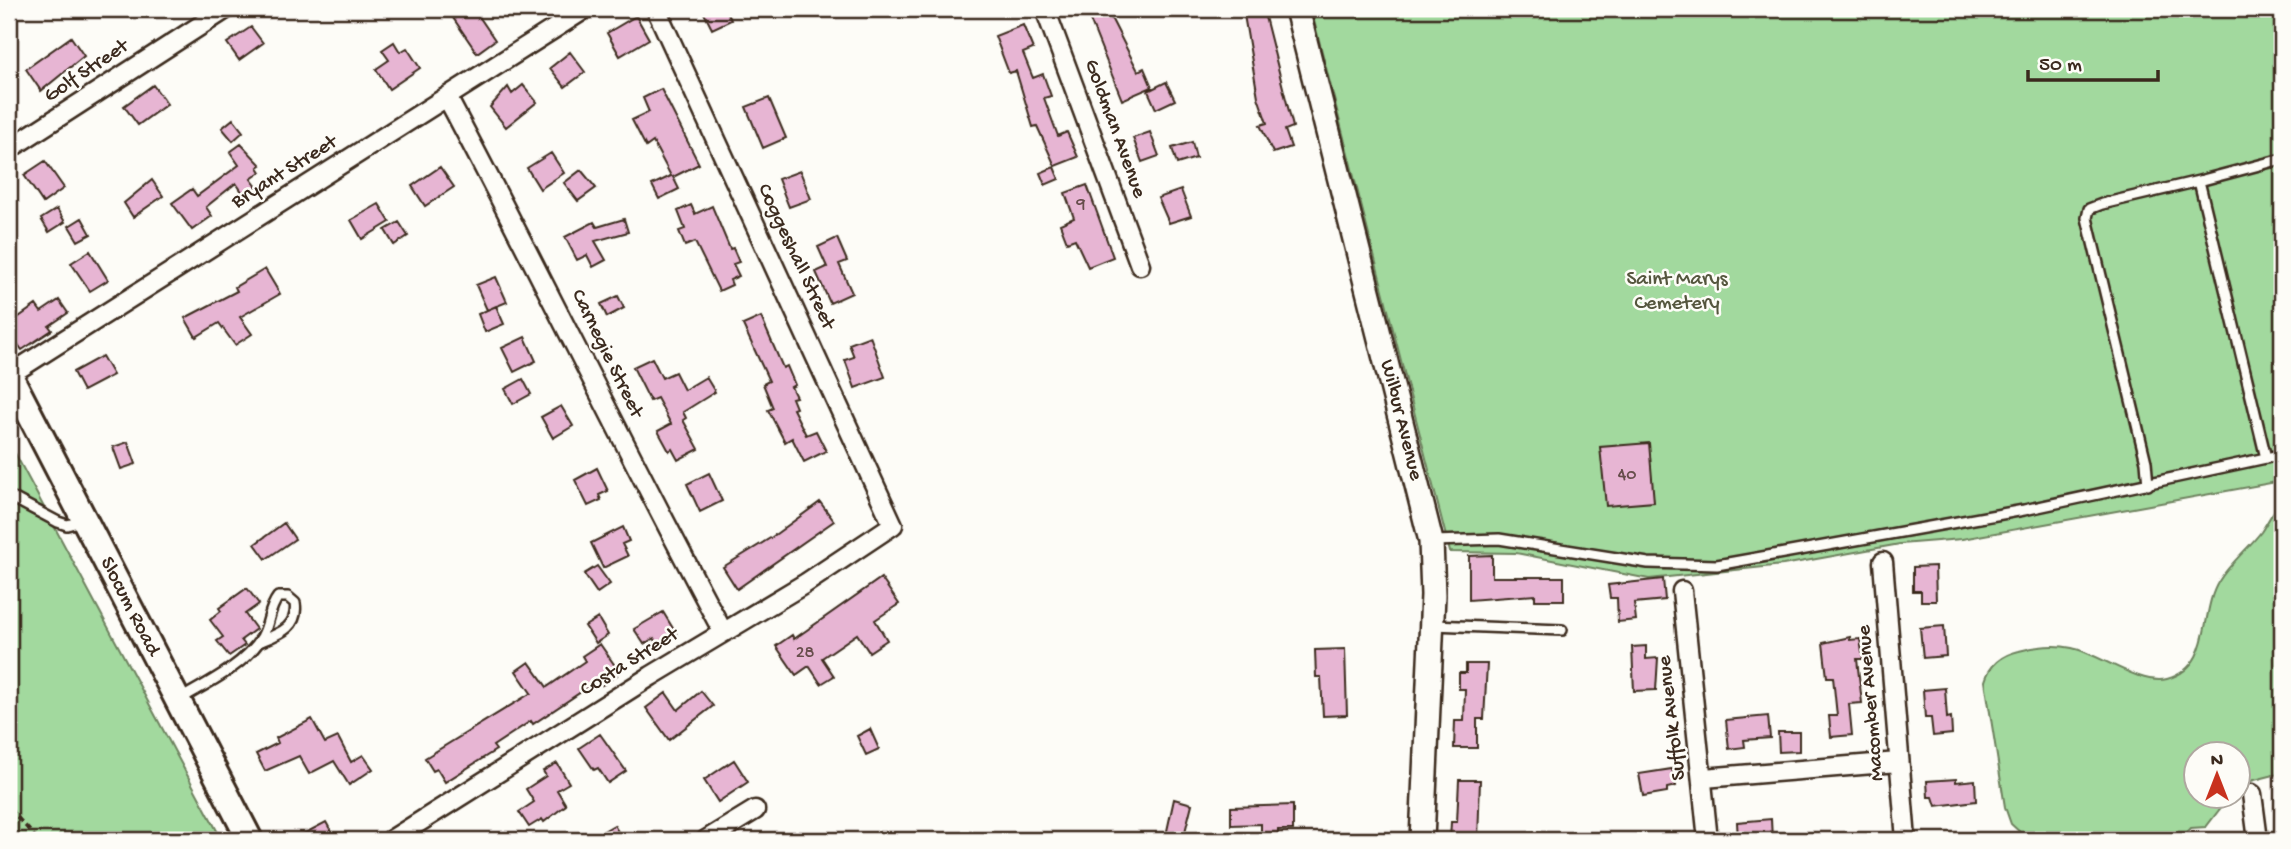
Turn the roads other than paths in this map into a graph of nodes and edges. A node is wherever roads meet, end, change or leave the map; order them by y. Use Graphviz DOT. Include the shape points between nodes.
graph roads {
  1 [pos="226,9"];
  2 [pos="585,9"];
  3 [pos="656,9"];
  4 [pos="1045,9"];
  5 [pos="1297,9"];
  6 [pos="447,97"];
  7 [pos="9,149"];
  8 [pos="2282,159"];
  9 [pos="2199,181"];
  10 [pos="1140,265"];
  11 [pos="9,374"];
  12 [pos="2282,454"];
  13 [pos="2266,458"];
  14 [pos="2148,485"];
  15 [pos="9,496"];
  16 [pos="84,521"];
  17 [pos="893,525"];
  18 [pos="1431,541"];
  19 [pos="1883,562"];
  20 [pos="1682,591"];
  21 [pos="1432,625"];
  22 [pos="1562,630"];
  23 [pos="723,632"];
  24 [pos="259,642"];
  25 [pos="179,700"];
  26 [pos="1898,762"];
  27 [pos="1703,778"];
  28 [pos="2252,794"];
  29 [pos="754,810"];
  30 [pos="250,840"];
  31 [pos="391,840"];
  32 [pos="706,840"];
  33 [pos="1422,840"];
  34 [pos="1708,840"];
  35 [pos="1906,840"];
  36 [pos="2258,840"];
  1 -- 7 [label="street, Golf Street"];
  2 -- 6 [label="street, Bryant Street"];
  3 -- 17 [label="street, Coggeshall Street"];
  4 -- 10 [label="street, Goldman Avenue"];
  5 -- 18 [label="street, Wilbur Avenue"];
  6 -- 11 [label="street, Bryant Street"];
  6 -- 23 [label="street, Carnegie Street"];
  8 -- 9 [label="lane"];
  9 -- 13 [label="lane"];
  9 -- 14 [label="lane" via="2102,204 2089,209 2087,218"];
  11 -- 16 [label="main road, Slocum Road"];
  12 -- 13 [label="lane"];
  13 -- 14 [label="lane"];
  14 -- 18 [label="lane" via="1717,565 1648,563 1499,539"];
  15 -- 16 [label="lane" via="67,525"];
  16 -- 25 [label="main road, Slocum Road"];
  17 -- 23 [label="street, Costa Street"];
  18 -- 21 [label="street, Wilbur Avenue"];
  19 -- 26 [label="street, Macomber Avenue"];
  20 -- 27 [label="street, Suffolk Avenue"];
  21 -- 22 [label="lane"];
  21 -- 33 [label="street, Wilbur Avenue"];
  23 -- 31 [label="street, Costa Street"];
  24 -- 24 [label="lane" via="267,629 269,608 278,597 288,597 295,603 294,620 288,629"];
  24 -- 25 [label="lane" via="254,650"];
  25 -- 30 [label="main road, Slocum Road"];
  26 -- 27 [label="street"];
  26 -- 35 [label="street, Macomber Avenue"];
  27 -- 34 [label="street, Suffolk Avenue"];
  28 -- 36 [label="street"];
  29 -- 32 [label="street"];
}
